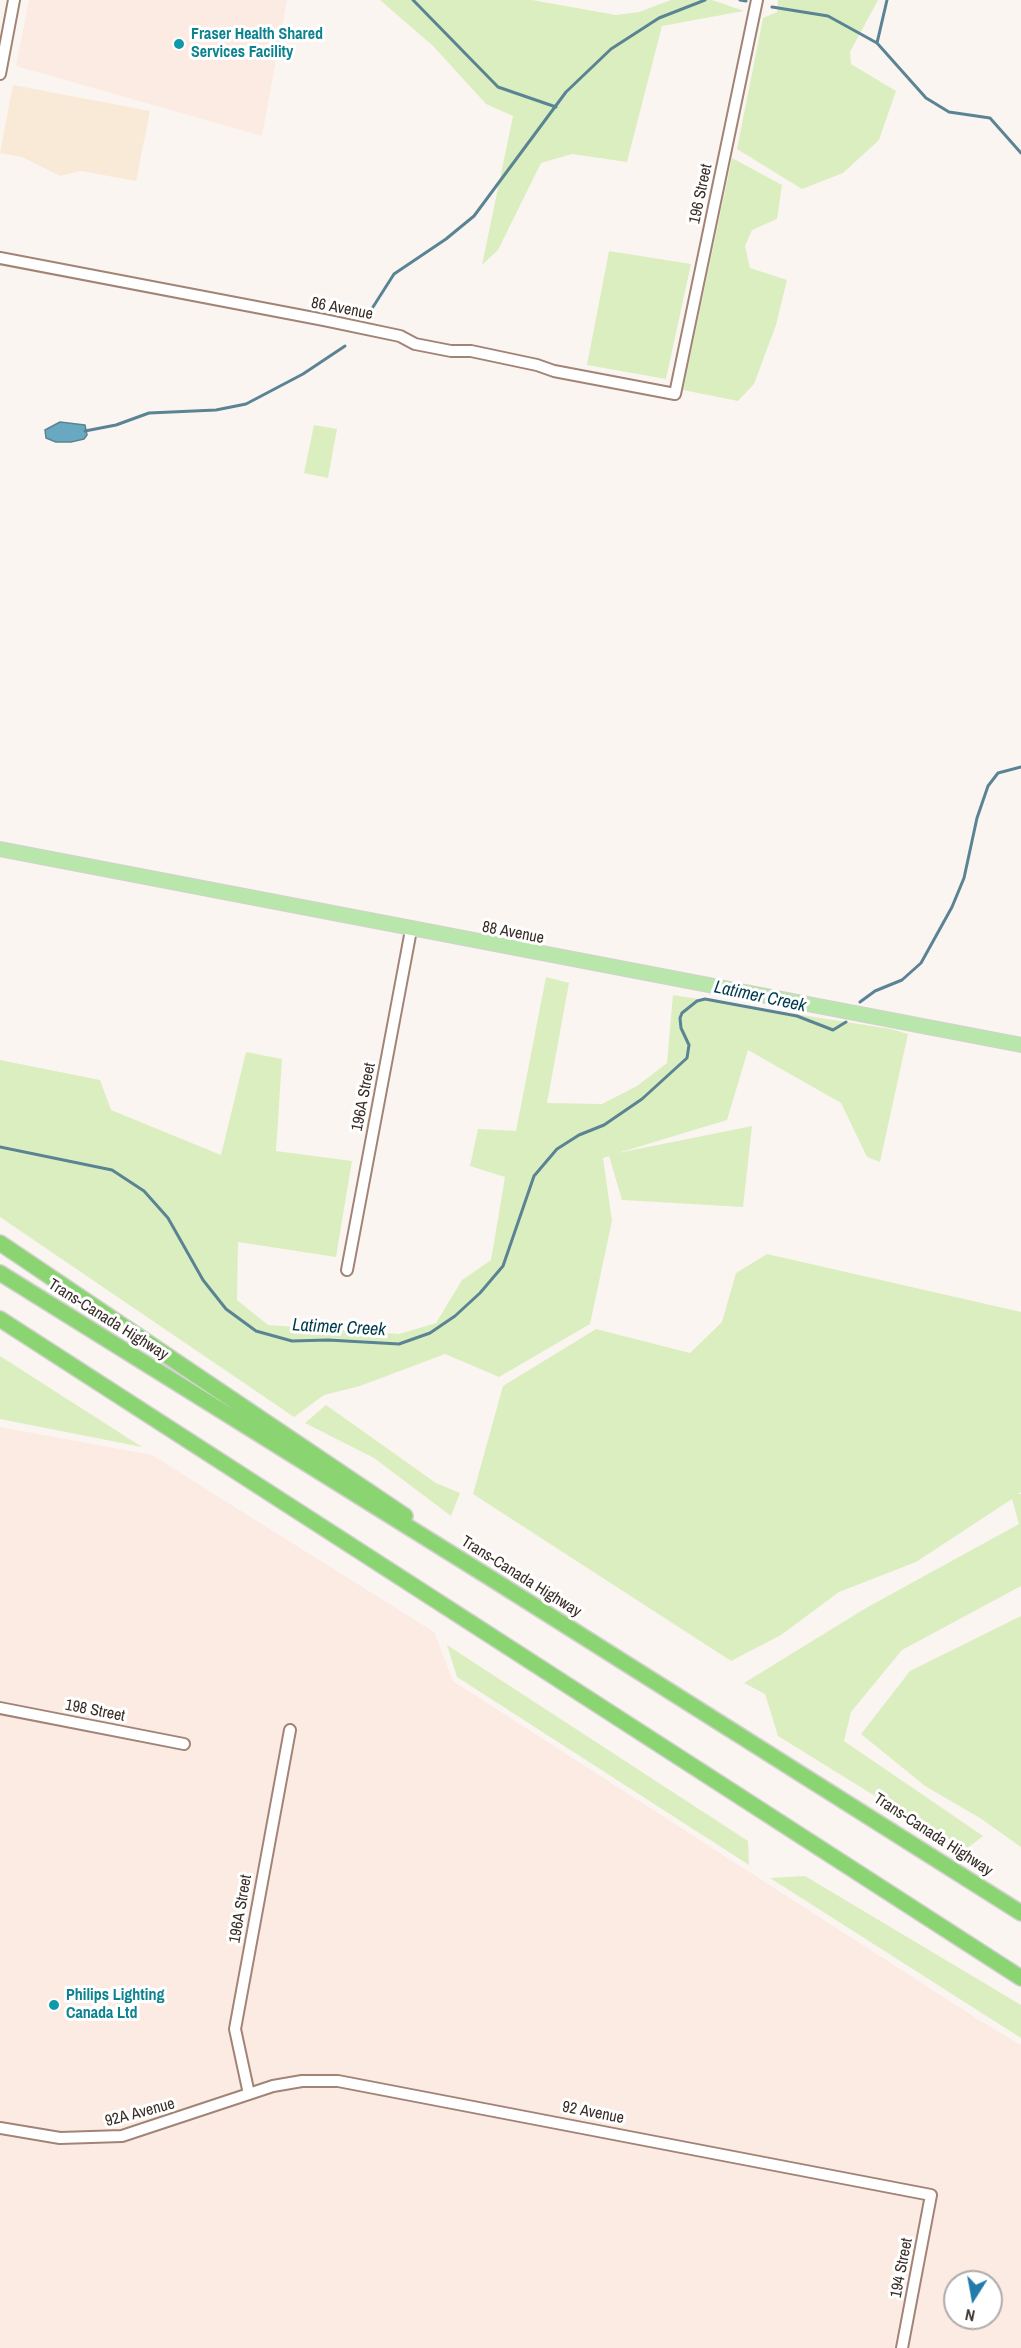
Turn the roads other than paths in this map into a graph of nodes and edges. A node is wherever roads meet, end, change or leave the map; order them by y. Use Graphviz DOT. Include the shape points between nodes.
graph roads {
  1 [pos="14,0"];
  2 [pos="757,0"];
  3 [pos="0,74"];
  4 [pos="0,258"];
  5 [pos="675,394"];
  6 [pos="0,849"];
  7 [pos="411,930"];
  8 [pos="1021,1045"];
  9 [pos="0,1244"];
  10 [pos="347,1270"];
  11 [pos="0,1273"];
  12 [pos="0,1320"];
  13 [pos="492,1579"];
  14 [pos="0,1708"];
  15 [pos="290,1730"];
  16 [pos="184,1744"];
  17 [pos="1021,1913"];
  18 [pos="1018,1976"];
  19 [pos="249,2094"];
  20 [pos="0,2128"];
  21 [pos="931,2194"];
  22 [pos="902,2348"];
  1 -- 3 [label="street"];
  2 -- 5 [label="street, 196 Street"];
  4 -- 5 [label="street, 86 Avenue"];
  6 -- 7 [label="main road, 88 Avenue"];
  7 -- 8 [label="main road, 88 Avenue"];
  7 -- 10 [label="street, 196A Street"];
  9 -- 13 [label="highway" via="360,1483"];
  11 -- 13 [label="highway, Trans-Canada Highway"];
  12 -- 18 [label="highway"];
  13 -- 17 [label="highway, Trans-Canada Highway"];
  14 -- 16 [label="street, 198 Street"];
  15 -- 19 [label="street, 196A Street" via="235,2029"];
  19 -- 20 [label="street, 92A Avenue" via="122,2136 60,2138"];
  19 -- 21 [label="street, 92 Avenue" via="302,2081 360,2083"];
  21 -- 22 [label="street, 194 Street"];
}
